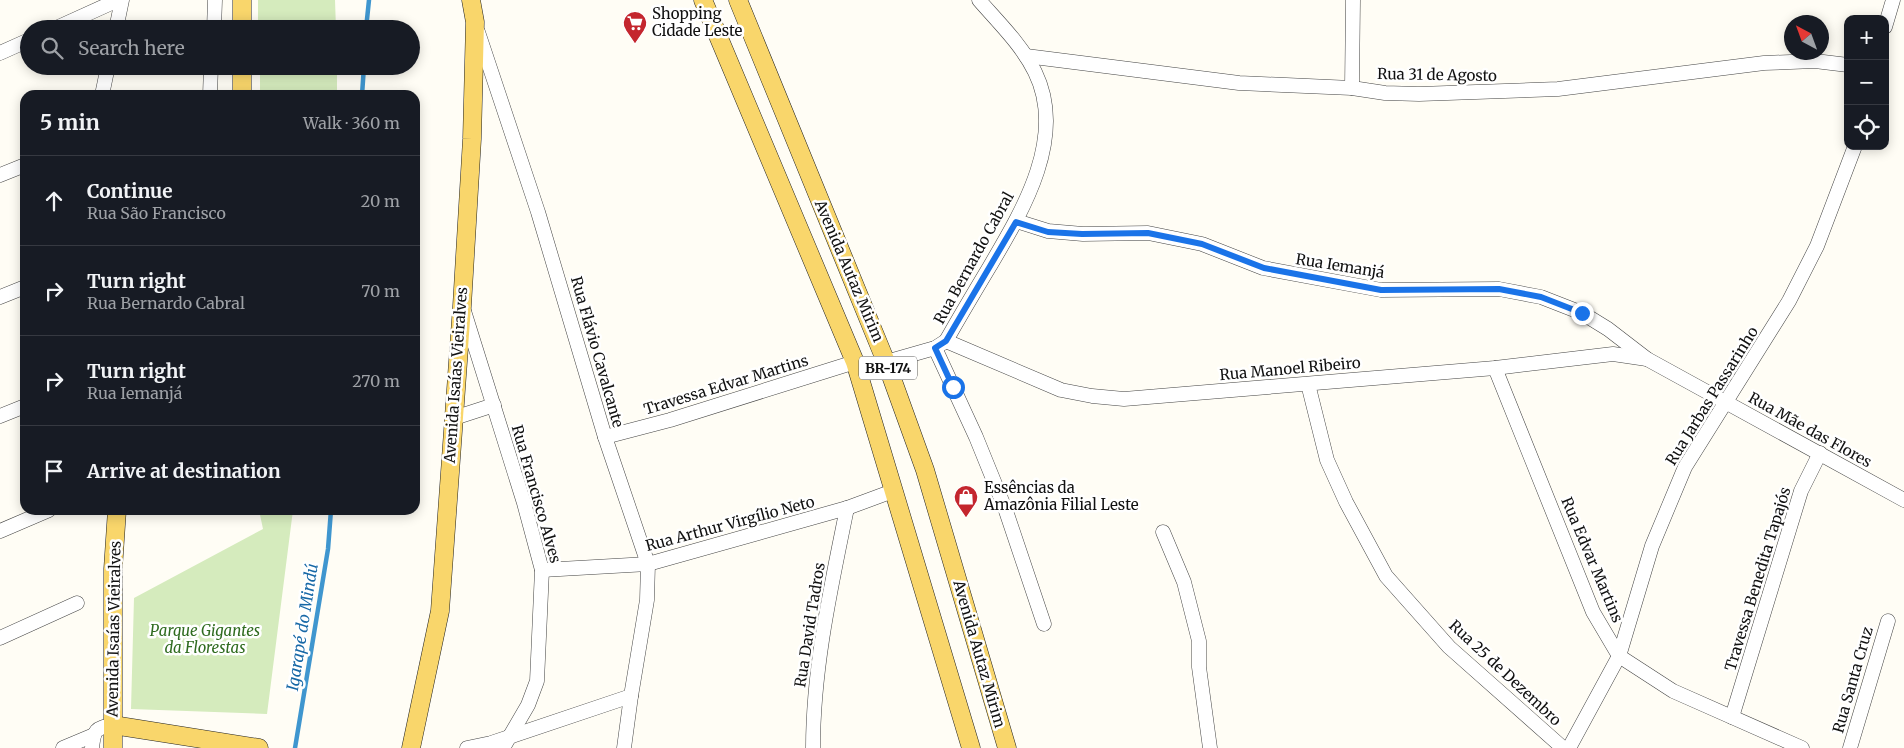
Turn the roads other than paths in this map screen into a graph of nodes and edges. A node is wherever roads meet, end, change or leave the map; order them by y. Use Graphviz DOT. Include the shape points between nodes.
graph roads {
  1 [pos="118,0"];
  2 [pos="122,0"];
  3 [pos="215,0"];
  4 [pos="242,0"];
  5 [pos="471,0"];
  6 [pos="703,0"];
  7 [pos="738,0"];
  8 [pos="980,0"];
  9 [pos="1353,0"];
  10 [pos="1893,0"];
  11 [pos="1889,15"];
  12 [pos="74,20"];
  13 [pos="118,20"];
  14 [pos="214,20"];
  15 [pos="242,20"];
  16 [pos="474,22"];
  17 [pos="20,44"];
  18 [pos="0,53"];
  19 [pos="1026,56"];
  20 [pos="1844,65"];
  21 [pos="106,75"];
  22 [pos="211,75"];
  23 [pos="242,75"];
  24 [pos="1352,88"];
  25 [pos="103,90"];
  26 [pos="210,90"];
  27 [pos="242,90"];
  28 [pos="1854,150"];
  29 [pos="20,166"];
  30 [pos="0,175"];
  31 [pos="1016,222"];
  32 [pos="20,288"];
  33 [pos="0,297"];
  34 [pos="462,306"];
  35 [pos="940,344"];
  36 [pos="1647,359"];
  37 [pos="855,362"];
  38 [pos="886,362"];
  39 [pos="1495,368"];
  40 [pos="1308,384"];
  41 [pos="1725,402"];
  42 [pos="494,405"];
  43 [pos="20,408"];
  44 [pos="0,416"];
  45 [pos="454,418"];
  46 [pos="605,437"];
  47 [pos="1820,453"];
  48 [pos="893,491"];
  49 [pos="1904,500"];
  50 [pos="847,508"];
  51 [pos="37,515"];
  52 [pos="117,515"];
  53 [pos="0,531"];
  54 [pos="1163,532"];
  55 [pos="648,564"];
  56 [pos="542,570"];
  57 [pos="77,603"];
  58 [pos="1888,621"];
  59 [pos="1044,624"];
  60 [pos="0,638"];
  61 [pos="1619,656"];
  62 [pos="631,696"];
  63 [pos="1732,717"];
  64 [pos="113,725"];
  65 [pos="93,741"];
  66 [pos="506,743"];
  67 [pos="63,748"];
  68 [pos="113,748"];
  69 [pos="259,748"];
  70 [pos="411,748"];
  71 [pos="467,748"];
  72 [pos="624,748"];
  73 [pos="813,748"];
  74 [pos="971,748"];
  75 [pos="1007,748"];
  76 [pos="1210,748"];
  77 [pos="1563,748"];
  78 [pos="1569,748"];
  79 [pos="1802,748"];
  80 [pos="1850,748"];
  1 -- 12 [label="street"];
  2 -- 13 [label="street"];
  3 -- 14 [label="street"];
  4 -- 15 [label="main road"];
  5 -- 16 [label="main road, Avenida Isaías Vieiralves"];
  6 -- 37 [label="main road, Avenida Autaz Mirim / BR-174"];
  7 -- 38 [label="main road, Avenida Autaz Mirim / BR-174"];
  8 -- 19 [label="street, Rua Bernardo Cabral"];
  9 -- 24 [label="street"];
  10 -- 11 [label="street"];
  16 -- 34 [label="main road, Avenida Isaías Vieiralves" via="472,139"];
  16 -- 46 [label="street, Rua Flávio Cavalcante" via="538,212"];
  17 -- 18 [label="street"];
  19 -- 24 [label="street, Rua 31 de Agosto" via="1239,83"];
  19 -- 31 [label="street, Rua Bernardo Cabral" via="1042,89 1046,134 1032,185"];
  20 -- 24 [label="street, Rua 31 de Agosto" via="1815,61 1764,63 1558,90 1419,94"];
  21 -- 25 [label="street"];
  22 -- 26 [label="street"];
  23 -- 27 [label="main road"];
  28 -- 41 [label="street, Rua Jarbas Passarinho" via="1816,246 1789,301"];
  29 -- 30 [label="street"];
  31 -- 35 [label="street, Rua Bernardo Cabral"];
  31 -- 36 [label="street, Rua Iemanjá" via="1048,232 1148,233 1202,244 1264,268 1381,290 1499,289 1541,297 1588,317"];
  32 -- 33 [label="street"];
  34 -- 42 [label="street, Rua Francisco Alves"];
  34 -- 45 [label="main road, Avenida Isaías Vieiralves"];
  35 -- 38 [label="street"];
  35 -- 40 [label="street, Rua Manoel Ribeiro" via="1061,390 1092,396 1124,399"];
  35 -- 59 [label="street" via="1002,502"];
  36 -- 39 [label="street, Rua Manoel Ribeiro" via="1613,354"];
  36 -- 41 [label="street, Rua Mãe das Flores"];
  37 -- 46 [label="street, Travessa Edvar Martins"];
  37 -- 48 [label="main road, Avenida Autaz Mirim / BR-174"];
  38 -- 75 [label="main road, Avenida Autaz Mirim / BR-174" via="924,470"];
  39 -- 40 [label="street, Rua Manoel Ribeiro"];
  39 -- 61 [label="street, Rua Edvar Martins" via="1593,612"];
  40 -- 77 [label="street, Rua 25 de Dezembro" via="1328,460 1346,502 1386,576 1450,647"];
  41 -- 47 [label="street, Rua Mãe das Flores"];
  41 -- 61 [label="street, Rua Jarbas Passarinho" via="1685,467 1652,546"];
  42 -- 45 [label="street"];
  42 -- 56 [label="street, Rua Francisco Alves"];
  43 -- 44 [label="street"];
  45 -- 70 [label="main road, Avenida Isaías Vieiralves" via="440,611"];
  46 -- 55 [label="street, Rua Flávio Cavalcante"];
  47 -- 49 [label="street, Rua Mãe das Flores"];
  47 -- 63 [label="street, Travessa Benedita Tapajós" via="1801,491"];
  48 -- 50 [label="street, Rua Arthur Virgílio Neto"];
  48 -- 74 [label="main road, Avenida Autaz Mirim / BR-174"];
  50 -- 55 [label="street, Rua Arthur Virgílio Neto"];
  50 -- 73 [label="street, Rua David Tadros" via="816,681"];
  51 -- 53 [label="street"];
  52 -- 64 [label="main road, Avenida Isaías Vieiralves" via="113,569"];
  54 -- 76 [label="street" via="1184,582 1199,641 1199,667"];
  55 -- 56 [label="street, Rua Arthur Virgílio Neto"];
  55 -- 62 [label="street, Rua Flávio Cavalcante" via="647,600"];
  56 -- 66 [label="street, Rua Francisco Alves" via="536,681 528,705"];
  57 -- 60 [label="street"];
  58 -- 80 [label="street, Rua Santa Cruz"];
  61 -- 63 [label="street, Rua Edvar Martins" via="1673,691"];
  61 -- 78 [label="street, Rua Jarbas Passarinho"];
  62 -- 66 [label="street"];
  62 -- 72 [label="street, Rua Flávio Cavalcante"];
  63 -- 79 [label="street, Rua Edvar Martins"];
  64 -- 65 [label="street" via="100,727"];
  64 -- 68 [label="main road, Avenida Isaías Vieiralves"];
  64 -- 69 [label="main road"];
  65 -- 67 [label="street"];
  66 -- 71 [label="street"];
}
